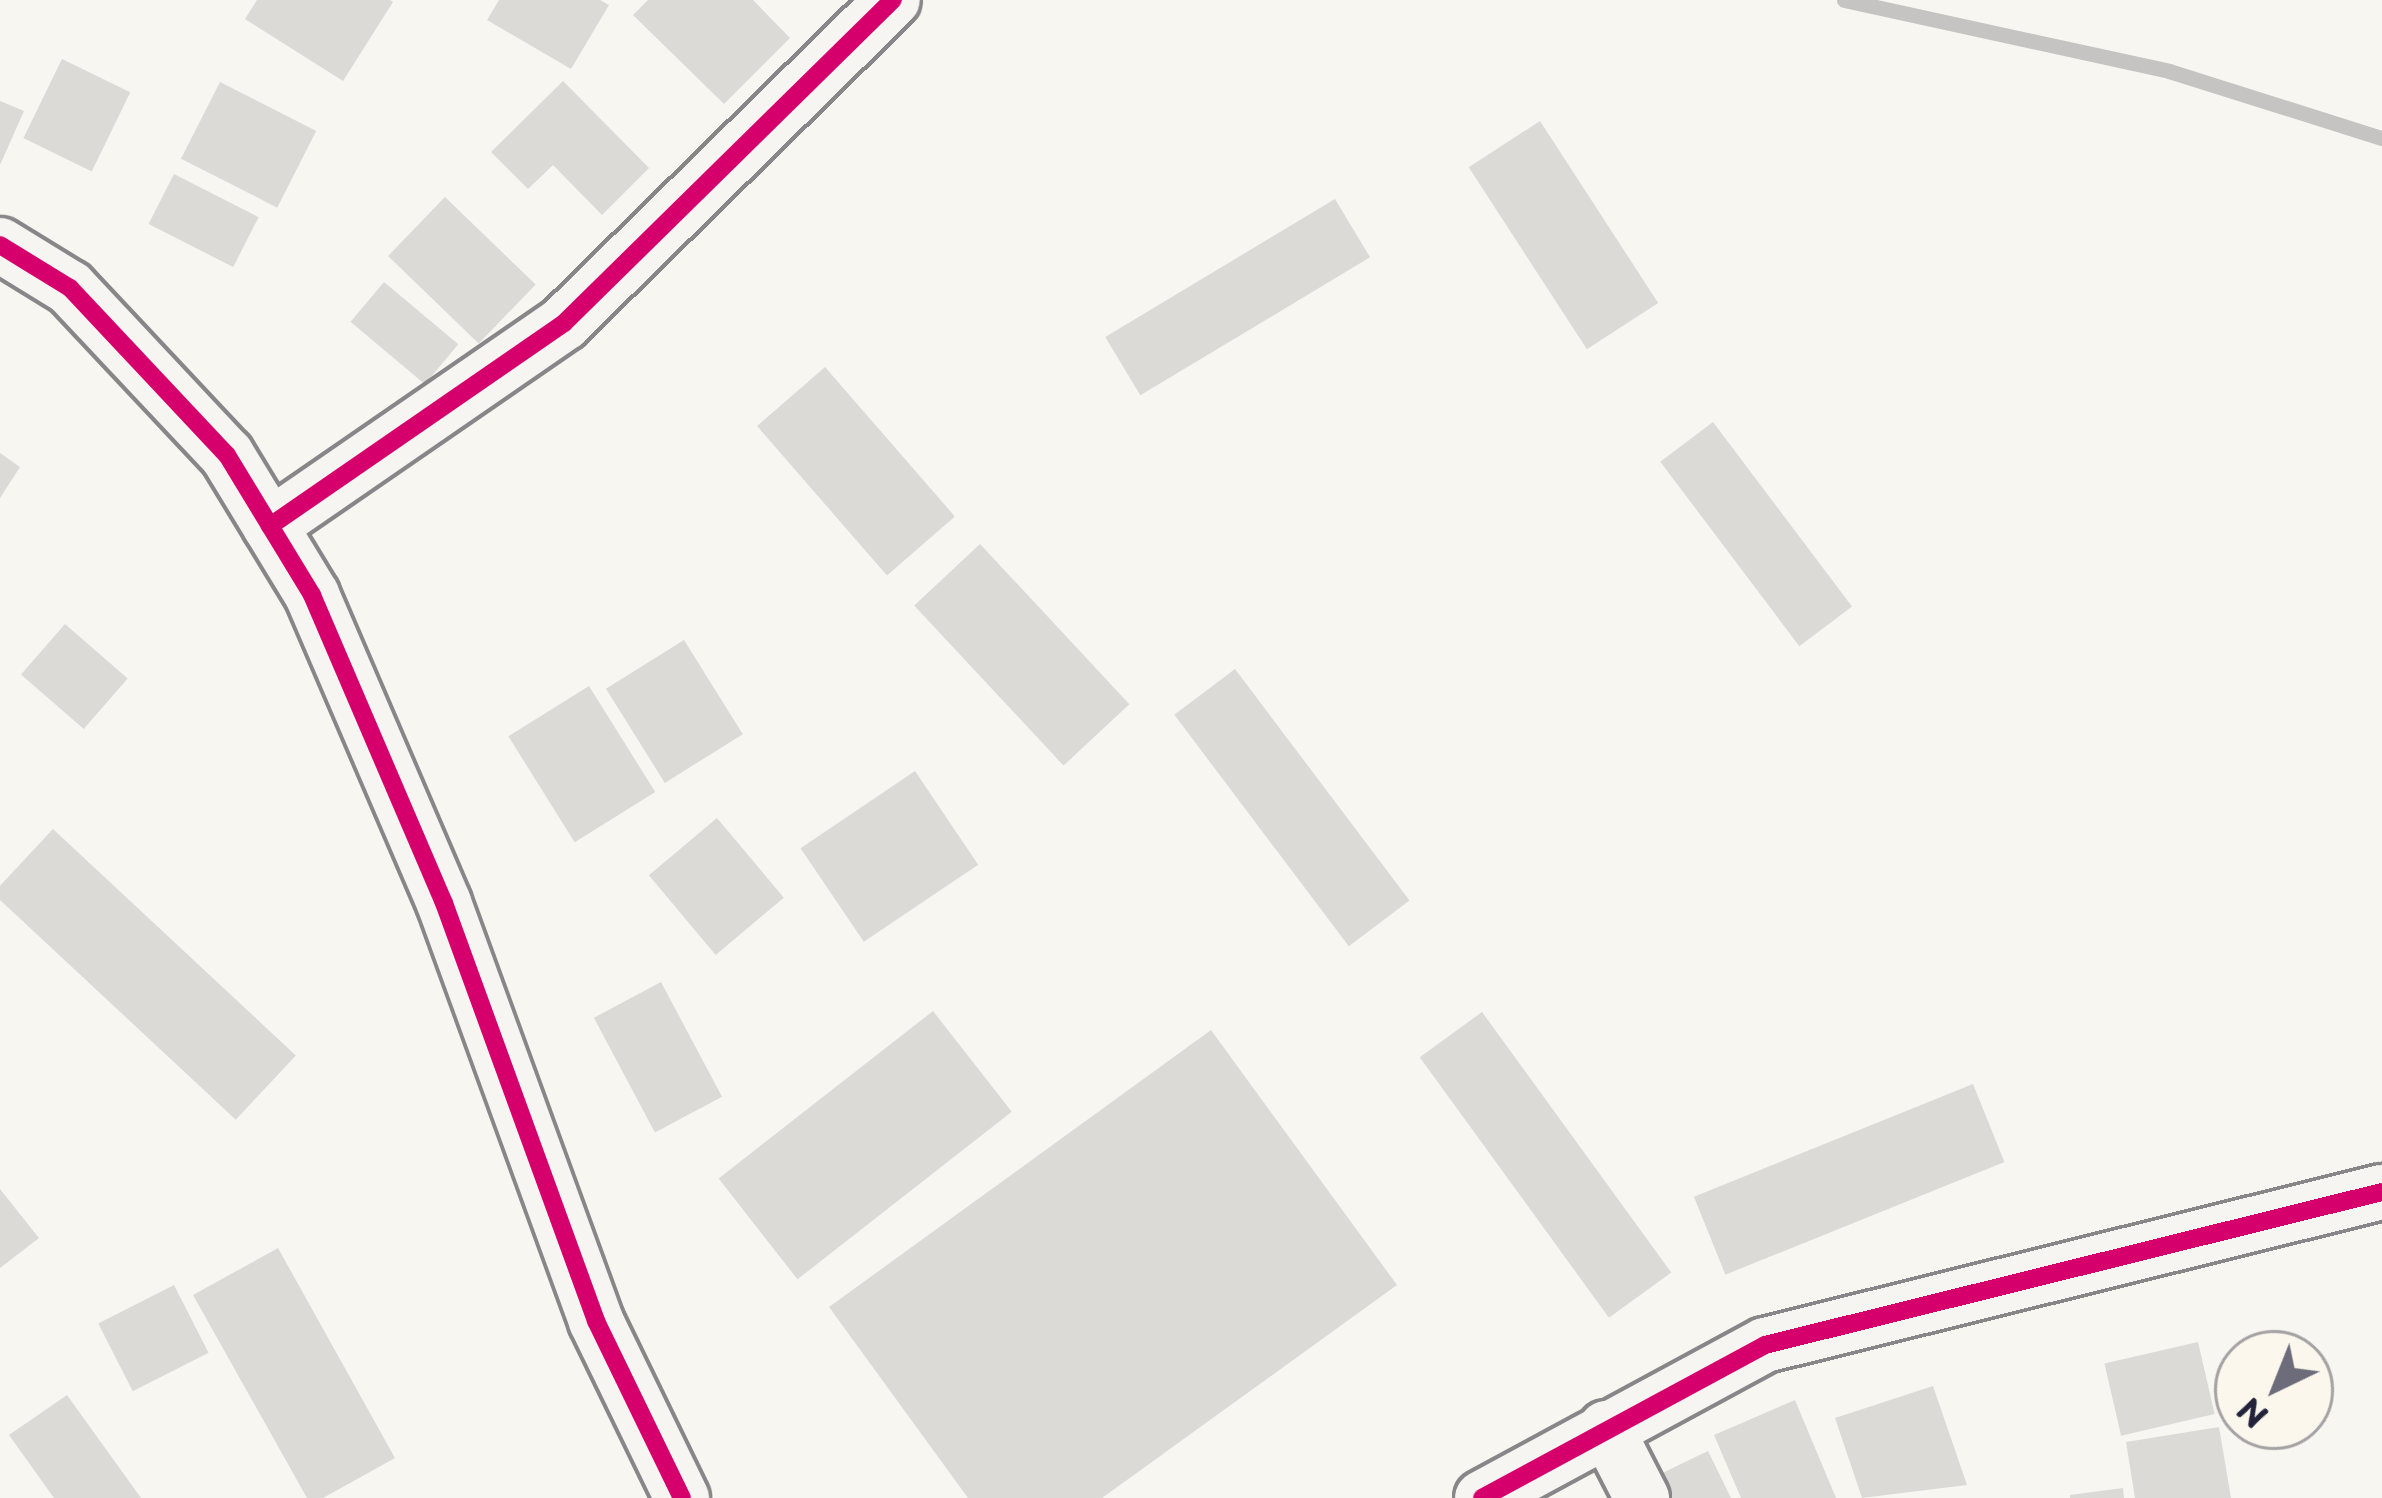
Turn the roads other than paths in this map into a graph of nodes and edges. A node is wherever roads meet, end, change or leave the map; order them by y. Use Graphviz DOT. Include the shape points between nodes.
graph roads {
  1 [pos="893,0"];
  2 [pos="0,245"];
  3 [pos="270,526"];
  4 [pos="2382,1192"];
  5 [pos="1606,1428"];
  6 [pos="682,1498"];
  7 [pos="1482,1498"];
  8 [pos="1642,1498"];
  1 -- 3 [label="street" via="564,323"];
  2 -- 3 [label="street" via="70,288 136,353 227,455"];
  3 -- 6 [label="street" via="312,596 434,881 596,1322"];
  4 -- 5 [label="street" via="1765,1345"];
  5 -- 7 [label="street"];
  5 -- 8 [label="street"];
}
